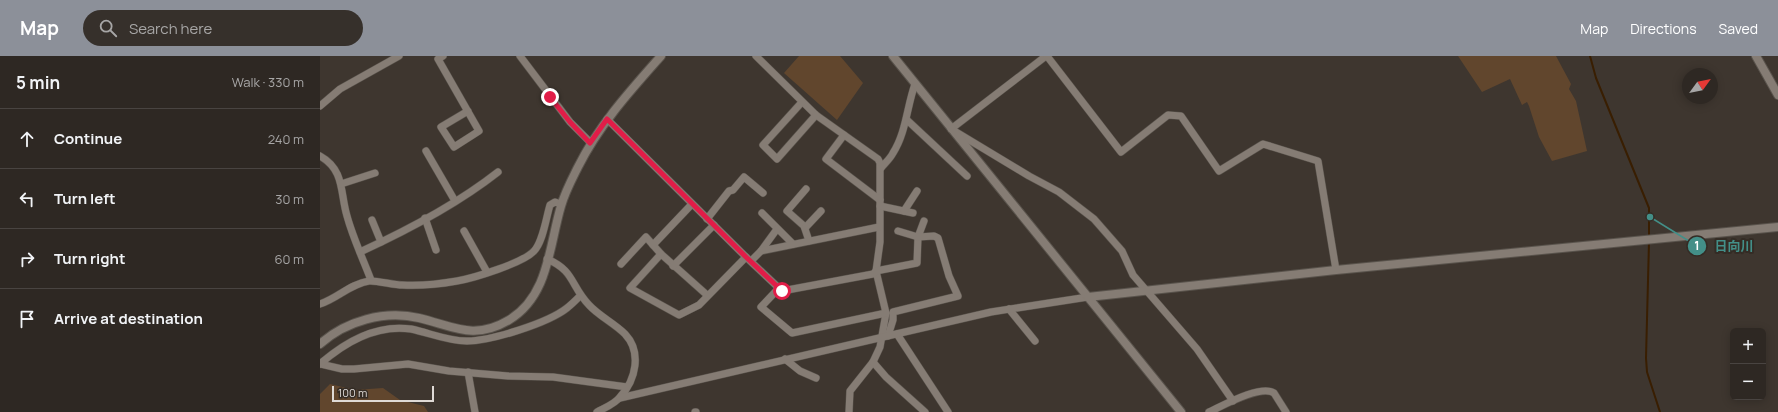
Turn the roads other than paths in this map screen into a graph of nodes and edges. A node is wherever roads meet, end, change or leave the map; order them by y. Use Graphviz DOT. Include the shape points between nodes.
graph roads {
  1 [pos="399,56"];
  2 [pos="443,56"];
  3 [pos="520,56"];
  4 [pos="661,56"];
  5 [pos="756,56"];
  6 [pos="892,56"];
  7 [pos="1047,56"];
  8 [pos="1756,56"];
  9 [pos="914,84"];
  10 [pos="1778,95"];
  11 [pos="802,102"];
  12 [pos="320,106"];
  13 [pos="468,111"];
  14 [pos="816,115"];
  15 [pos="607,119"];
  16 [pos="907,120"];
  17 [pos="951,129"];
  18 [pos="844,135"];
  19 [pos="590,143"];
  20 [pos="426,151"];
  21 [pos="320,156"];
  22 [pos="881,168"];
  23 [pos="498,172"];
  24 [pos="375,173"];
  25 [pos="967,176"];
  26 [pos="341,184"];
  27 [pos="806,189"];
  28 [pos="917,191"];
  29 [pos="763,193"];
  30 [pos="455,201"];
  31 [pos="880,203"];
  32 [pos="561,204"];
  33 [pos="692,204"];
  34 [pos="821,211"];
  35 [pos="904,211"];
  36 [pos="762,213"];
  37 [pos="912,213"];
  38 [pos="425,218"];
  39 [pos="707,219"];
  40 [pos="372,220"];
  41 [pos="924,221"];
  42 [pos="714,225"];
  43 [pos="880,227"];
  44 [pos="1778,227"];
  45 [pos="805,228"];
  46 [pos="777,229"];
  47 [pos="464,230"];
  48 [pos="898,231"];
  49 [pos="918,237"];
  50 [pos="809,241"];
  51 [pos="381,242"];
  52 [pos="793,244"];
  53 [pos="653,245"];
  54 [pos="436,250"];
  55 [pos="761,251"];
  56 [pos="360,252"];
  57 [pos="661,254"];
  58 [pos="547,258"];
  59 [pos="748,259"];
  60 [pos="621,264"];
  61 [pos="674,266"];
  62 [pos="1336,270"];
  63 [pos="876,271"];
  64 [pos="487,272"];
  65 [pos="371,280"];
  66 [pos="779,288"];
  67 [pos="1146,290"];
  68 [pos="707,295"];
  69 [pos="580,296"];
  70 [pos="1088,297"];
  71 [pos="320,304"];
  72 [pos="1009,309"];
  73 [pos="886,313"];
  74 [pos="897,334"];
  75 [pos="885,336"];
  76 [pos="1035,341"];
  77 [pos="320,344"];
  78 [pos="785,359"];
  79 [pos="873,362"];
  80 [pos="320,364"];
  81 [pos="468,372"];
  82 [pos="816,378"];
  83 [pos="627,387"];
  84 [pos="620,398"];
  85 [pos="1233,401"];
  86 [pos="475,412"];
  87 [pos="597,412"];
  88 [pos="849,412"];
  89 [pos="925,412"];
  90 [pos="948,412"];
  91 [pos="1181,412"];
  92 [pos="1209,412"];
  93 [pos="1286,412"];
  1 -- 12 [label="street" via="340,90"];
  2 -- 13 [label="street" via="438,59"];
  3 -- 19 [label="street" via="570,122"];
  4 -- 15 [label="street"];
  5 -- 11 [label="street"];
  6 -- 9 [label="street"];
  7 -- 17 [label="street"];
  7 -- 62 [label="street" via="1121,152 1168,115 1181,116 1219,171 1263,144 1318,162"];
  8 -- 10 [label="street"];
  9 -- 16 [label="street"];
  9 -- 17 [label="street"];
  11 -- 14 [label="street"];
  11 -- 14 [label="street" via="763,145 777,158"];
  13 -- 13 [label="street" via="479,131 454,148 441,127"];
  14 -- 18 [label="street"];
  15 -- 19 [label="street"];
  15 -- 33 [label="street"];
  16 -- 22 [label="street" via="894,153"];
  16 -- 25 [label="street"];
  17 -- 67 [label="street" via="1059,192 1094,219 1122,251 1133,275"];
  17 -- 70 [label="street"];
  18 -- 22 [label="street" via="878,159"];
  18 -- 31 [label="street" via="826,159"];
  19 -- 32 [label="street"];
  20 -- 30 [label="street"];
  21 -- 26 [label="street" via="329,161"];
  22 -- 31 [label="street"];
  23 -- 30 [label="street"];
  24 -- 26 [label="street"];
  26 -- 56 [label="street" via="346,215"];
  27 -- 45 [label="street" via="787,211"];
  28 -- 35 [label="street"];
  29 -- 39 [label="street" via="744,177 729,191"];
  30 -- 38 [label="street"];
  31 -- 35 [label="street"];
  31 -- 43 [label="street"];
  32 -- 58 [label="street"];
  32 -- 64 [label="street" via="555,202 550,205 534,251 522,259"];
  33 -- 39 [label="street"];
  33 -- 53 [label="street"];
  34 -- 45 [label="street"];
  35 -- 37 [label="street"];
  36 -- 46 [label="street"];
  38 -- 51 [label="street"];
  38 -- 54 [label="street"];
  39 -- 42 [label="street"];
  40 -- 51 [label="street"];
  41 -- 49 [label="street"];
  42 -- 59 [label="street"];
  42 -- 61 [label="street"];
  43 -- 50 [label="street"];
  43 -- 63 [label="street"];
  44 -- 62 [label="street"];
  45 -- 50 [label="street"];
  46 -- 52 [label="street"];
  46 -- 55 [label="street"];
  47 -- 64 [label="street"];
  48 -- 49 [label="street"];
  49 -- 63 [label="street" via="917,263"];
  49 -- 75 [label="street" via="938,238 958,296 893,312 893,320"];
  50 -- 52 [label="street"];
  51 -- 56 [label="street"];
  52 -- 55 [label="street"];
  53 -- 57 [label="street"];
  53 -- 60 [label="street" via="646,237"];
  55 -- 59 [label="street"];
  56 -- 65 [label="street"];
  57 -- 61 [label="street"];
  57 -- 68 [label="street" via="630,288 679,315 698,305"];
  58 -- 69 [label="street" via="566,269"];
  58 -- 77 [label="street" via="542,280 531,301 516,315 494,327 459,330 418,317 386,316 368,318 348,326"];
  59 -- 66 [label="street"];
  59 -- 68 [label="street"];
  61 -- 68 [label="street"];
  62 -- 67 [label="street"];
  63 -- 66 [label="street" via="873,274 782,291"];
  63 -- 73 [label="street"];
  64 -- 65 [label="street" via="457,281 426,284 403,285"];
  65 -- 71 [label="street" via="354,284"];
  66 -- 73 [label="street" via="761,307 792,333"];
  67 -- 70 [label="street"];
  67 -- 85 [label="street" via="1197,349"];
  69 -- 80 [label="street" via="567,308 508,334 468,341 441,338 410,329 375,332 349,342"];
  69 -- 83 [label="street" via="625,334 631,343 636,366"];
  70 -- 72 [label="street"];
  70 -- 91 [label="street"];
  72 -- 74 [label="street"];
  72 -- 76 [label="street"];
  73 -- 75 [label="street"];
  74 -- 75 [label="street"];
  74 -- 90 [label="street"];
  75 -- 78 [label="street"];
  75 -- 79 [label="street"];
  78 -- 82 [label="street" via="800,371"];
  78 -- 84 [label="street"];
  79 -- 88 [label="street" via="850,391"];
  79 -- 89 [label="street"];
  80 -- 81 [label="street" via="354,369 408,364"];
  81 -- 83 [label="street" via="553,378"];
  81 -- 86 [label="street"];
  83 -- 84 [label="street"];
  84 -- 87 [label="street"];
  85 -- 92 [label="street"];
  85 -- 93 [label="street" via="1263,391 1271,391"];
}
